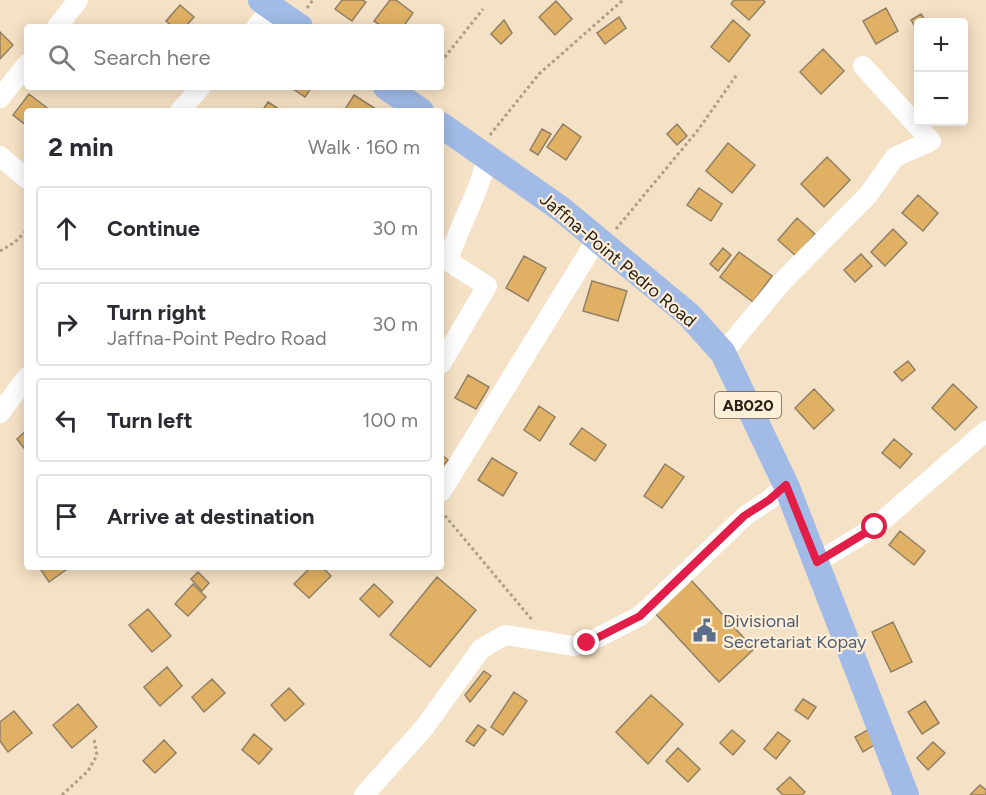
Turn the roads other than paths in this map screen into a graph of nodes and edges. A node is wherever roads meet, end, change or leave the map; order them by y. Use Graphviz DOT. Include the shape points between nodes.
graph roads {
  1 [pos="78,0"];
  2 [pos="267,4"];
  3 [pos="59,24"];
  4 [pos="257,24"];
  5 [pos="296,24"];
  6 [pos="863,66"];
  7 [pos="24,68"];
  8 [pos="198,90"];
  9 [pos="390,90"];
  10 [pos="0,98"];
  11 [pos="183,108"];
  12 [pos="417,108"];
  13 [pos="444,127"];
  14 [pos="482,154"];
  15 [pos="0,156"];
  16 [pos="24,176"];
  17 [pos="600,241"];
  18 [pos="723,353"];
  19 [pos="444,359"];
  20 [pos="24,381"];
  21 [pos="0,413"];
  22 [pos="986,431"];
  23 [pos="786,485"];
  24 [pos="444,487"];
  25 [pos="817,562"];
  26 [pos="364,795"];
  27 [pos="906,795"];
  1 -- 3 [label="street"];
  2 -- 4 [label="street"];
  2 -- 5 [label="main road"];
  6 -- 18 [label="street" via="931,141 895,157 868,195 782,282"];
  7 -- 10 [label="street"];
  8 -- 11 [label="street"];
  9 -- 12 [label="main road"];
  13 -- 14 [label="main road, Jaffna-Point Pedro Road / AB020"];
  14 -- 17 [label="main road, Jaffna-Point Pedro Road / AB020"];
  14 -- 19 [label="street" via="474,200 448,261 487,286"];
  15 -- 16 [label="street"];
  17 -- 18 [label="main road, Jaffna-Point Pedro Road / AB020" via="689,315"];
  17 -- 24 [label="street"];
  18 -- 23 [label="main road, Jaffna-Point Pedro Road / AB020"];
  20 -- 21 [label="street"];
  22 -- 25 [label="street" via="875,527"];
  23 -- 25 [label="main road, Jaffna-Point Pedro Road / AB020"];
  23 -- 26 [label="street" via="744,516 640,616 573,646 505,636 481,649 424,728"];
  25 -- 27 [label="main road, Jaffna-Point Pedro Road / AB020"];
}
